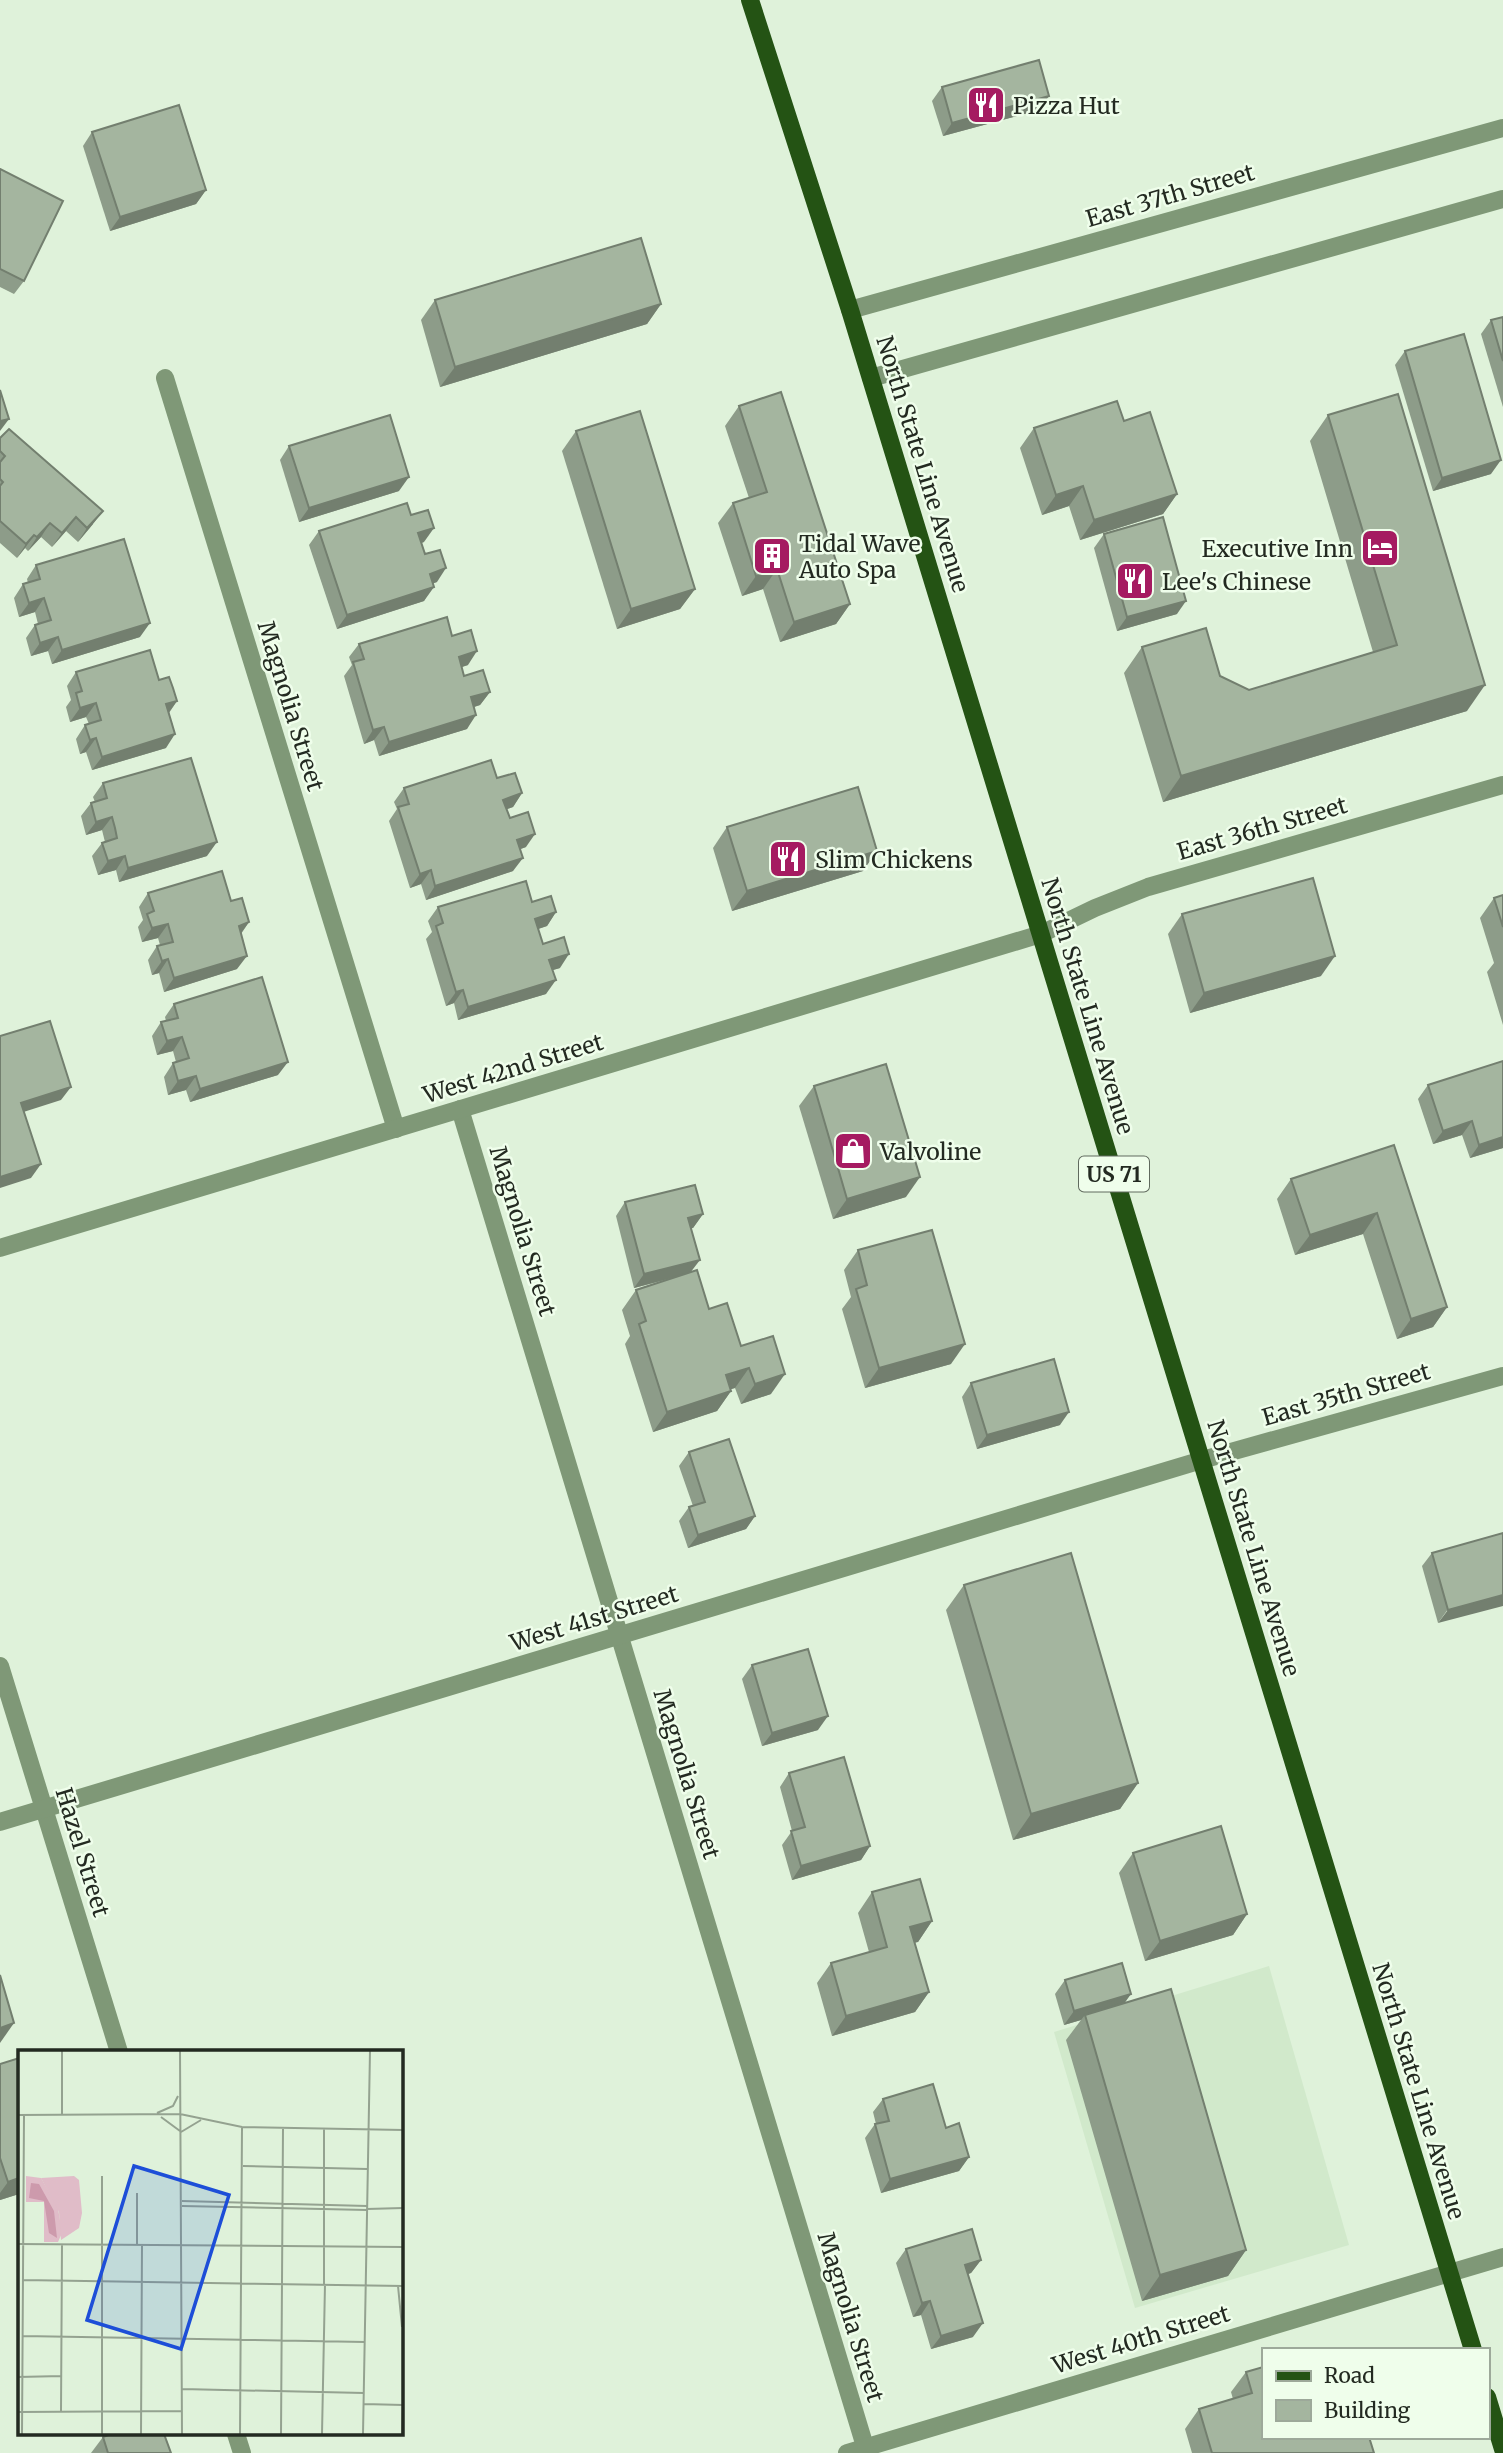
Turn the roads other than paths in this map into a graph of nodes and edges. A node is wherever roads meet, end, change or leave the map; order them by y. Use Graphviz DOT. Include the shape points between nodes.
graph roads {
  1 [pos="750,0"];
  2 [pos="1503,128"];
  3 [pos="1503,199"];
  4 [pos="850,310"];
  5 [pos="164,378"];
  6 [pos="871,378"];
  7 [pos="1503,785"];
  8 [pos="1041,934"];
  9 [pos="460,1109"];
  10 [pos="396,1129"];
  11 [pos="0,1248"];
  12 [pos="1503,1376"];
  13 [pos="1202,1461"];
  14 [pos="620,1636"];
  15 [pos="0,1666"];
  16 [pos="44,1809"];
  17 [pos="0,1822"];
  18 [pos="117,2050"];
  19 [pos="1503,2257"];
  20 [pos="1449,2272"];
  21 [pos="1472,2348"];
  22 [pos="1489,2404"];
  23 [pos="237,2436"];
  24 [pos="1503,2449"];
  25 [pos="866,2450"];
  26 [pos="242,2453"];
  27 [pos="847,2453"];
  1 -- 4 [label="main road, North State Line Avenue / US 71"];
  2 -- 4 [label="street, East 37th Street"];
  3 -- 6 [label="street"];
  4 -- 6 [label="main road, North State Line Avenue / US 71"];
  5 -- 10 [label="street, Magnolia Street"];
  6 -- 8 [label="main road, North State Line Avenue / US 71"];
  7 -- 8 [label="street, East 36th Street" via="1148,887"];
  8 -- 9 [label="street, West 42nd Street"];
  8 -- 13 [label="main road, North State Line Avenue / US 71"];
  9 -- 10 [label="street, West 42nd Street"];
  9 -- 14 [label="street, Magnolia Street"];
  10 -- 11 [label="street, West 42nd Street"];
  12 -- 13 [label="street, East 35th Street"];
  13 -- 14 [label="street, West 41st Street"];
  13 -- 20 [label="main road, North State Line Avenue / US 71"];
  14 -- 16 [label="street, West 41st Street"];
  14 -- 25 [label="street, Magnolia Street"];
  15 -- 16 [label="street, Hazel Street"];
  16 -- 17 [label="street, West 41st Street"];
  16 -- 18 [label="street, Hazel Street"];
  19 -- 20 [label="street, West 40th Street"];
  20 -- 21 [label="main road, North State Line Avenue / US 71"];
  20 -- 25 [label="street, West 40th Street"];
  22 -- 24 [label="main road"];
  23 -- 26 [label="street"];
  25 -- 27 [label="street, West 40th Street"];
}
